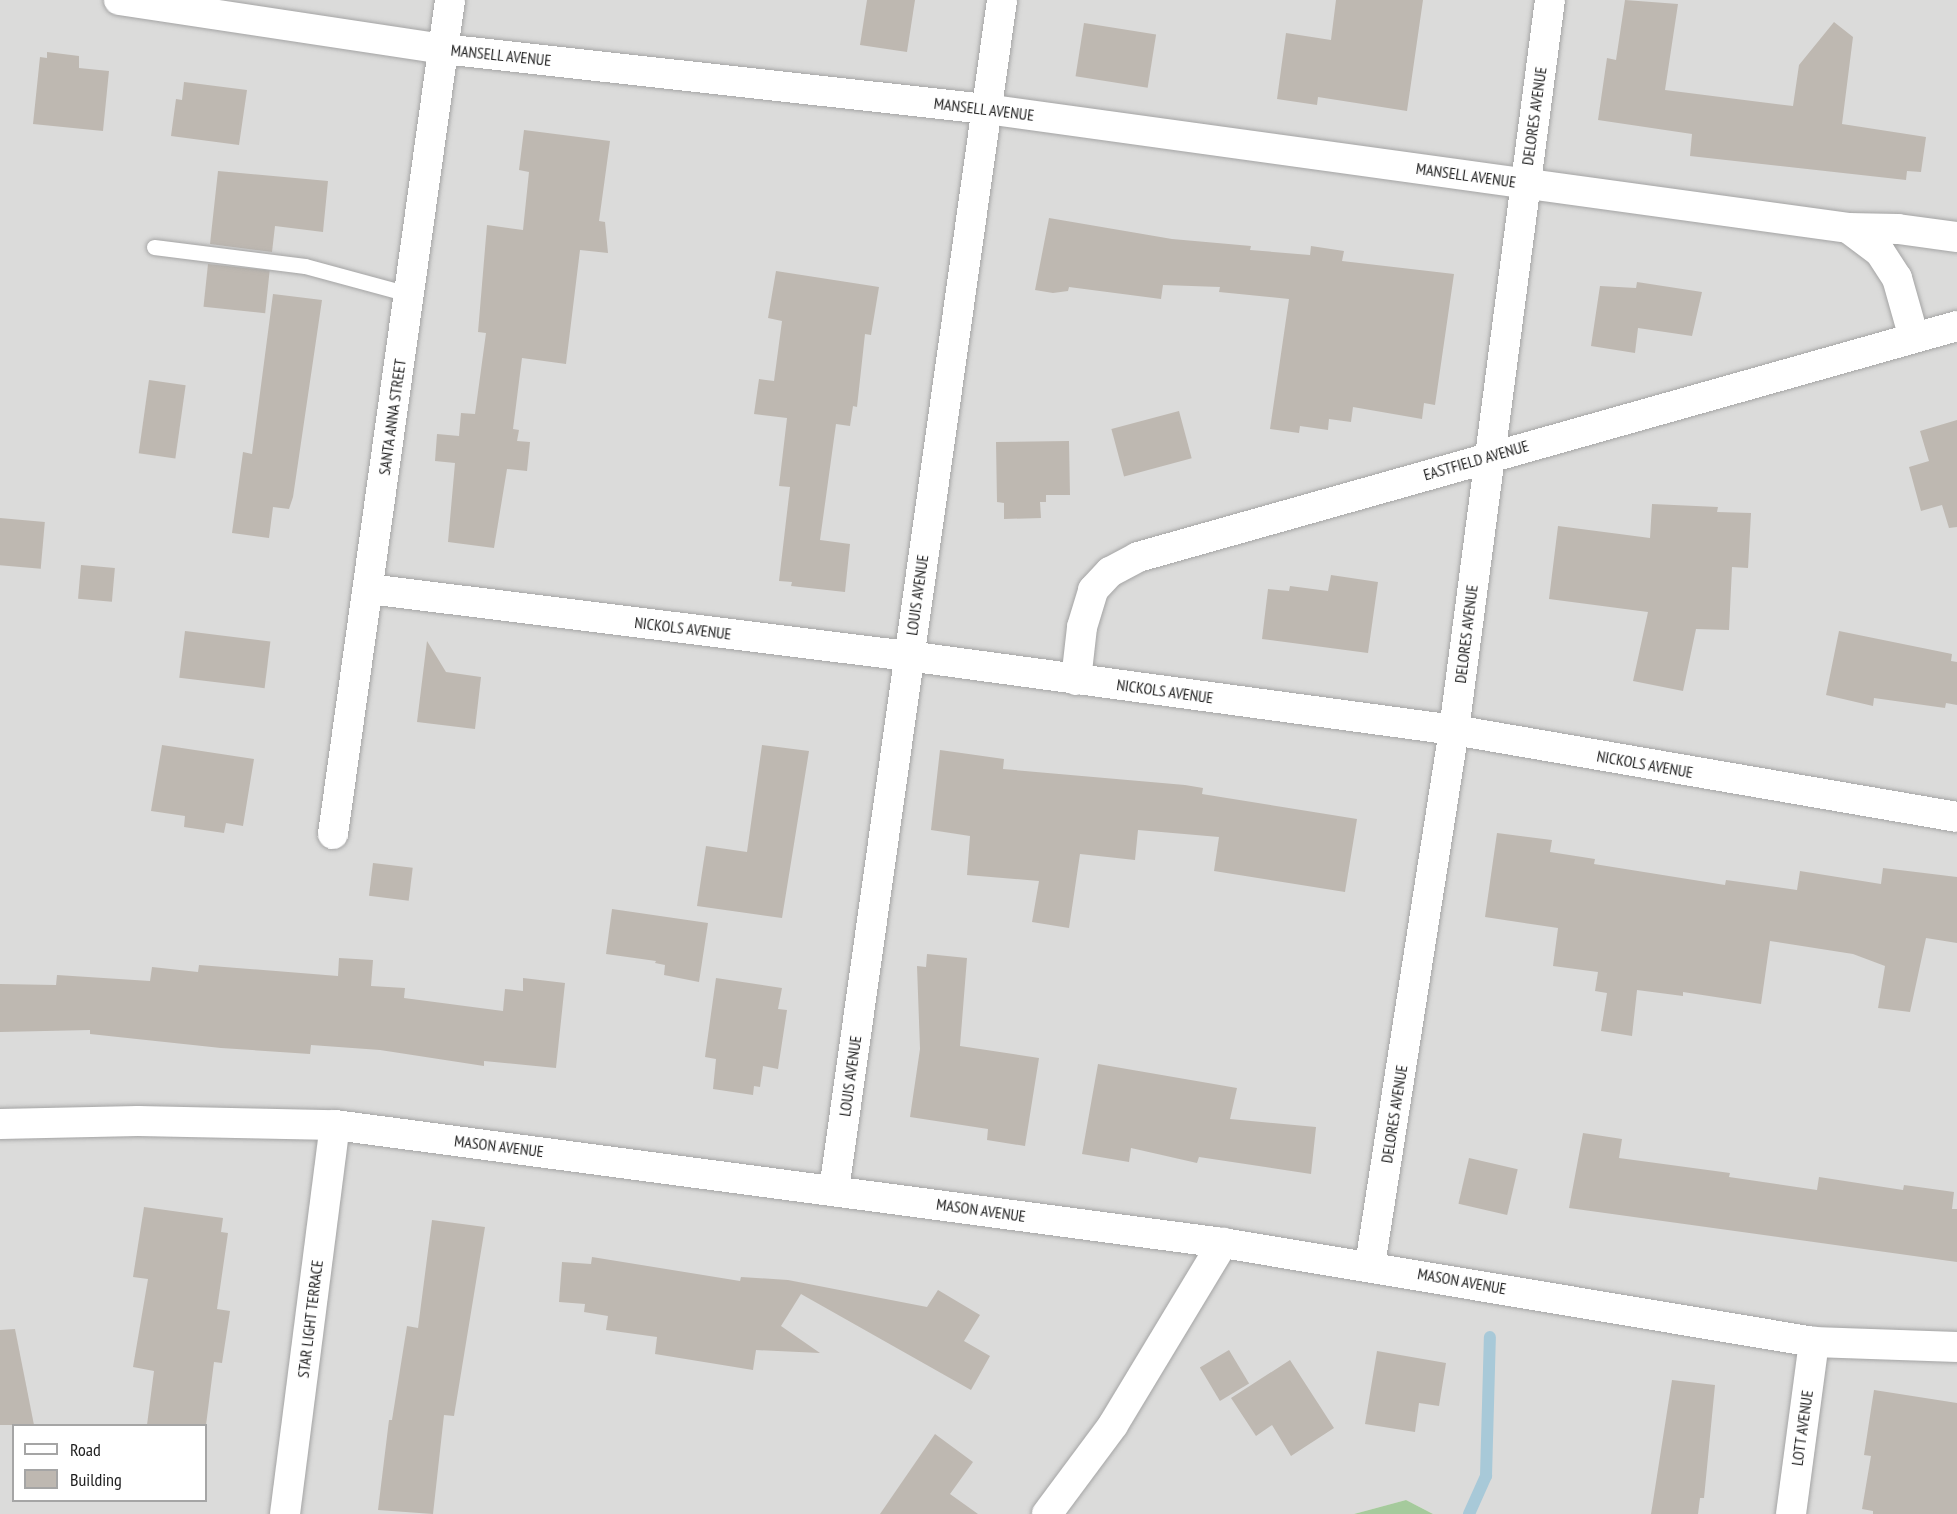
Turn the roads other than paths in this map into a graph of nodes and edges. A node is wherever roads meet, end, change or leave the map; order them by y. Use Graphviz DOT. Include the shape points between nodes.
graph roads {
  1 [pos="119,0"];
  2 [pos="450,0"];
  3 [pos="1002,0"];
  4 [pos="1550,0"];
  5 [pos="443,49"];
  6 [pos="986,109"];
  7 [pos="1525,183"];
  8 [pos="1848,228"];
  9 [pos="1957,237"];
  10 [pos="154,247"];
  11 [pos="409,294"];
  12 [pos="1957,326"];
  13 [pos="1914,338"];
  14 [pos="1488,457"];
  15 [pos="369,589"];
  16 [pos="908,656"];
  17 [pos="1076,680"];
  18 [pos="1454,730"];
  19 [pos="1957,818"];
  20 [pos="333,834"];
  21 [pos="0,1124"];
  22 [pos="335,1125"];
  23 [pos="834,1190"];
  24 [pos="1223,1243"];
  25 [pos="1370,1265"];
  26 [pos="1814,1342"];
  27 [pos="1957,1347"];
  28 [pos="285,1514"];
  29 [pos="1047,1514"];
  30 [pos="1791,1514"];
  1 -- 5 [label="street, MANSELL AVENUE"];
  2 -- 5 [label="street, SANTA ANNA STREET"];
  3 -- 6 [label="street, LOUIS AVENUE"];
  4 -- 7 [label="street, DELORES AVENUE"];
  5 -- 6 [label="street, MANSELL AVENUE"];
  5 -- 11 [label="street, SANTA ANNA STREET"];
  6 -- 7 [label="street, MANSELL AVENUE"];
  6 -- 16 [label="street, LOUIS AVENUE"];
  7 -- 8 [label="street, MANSELL AVENUE"];
  7 -- 14 [label="street, DELORES AVENUE"];
  8 -- 9 [label="street, MANSELL AVENUE" via="1898,229"];
  8 -- 13 [label="street, MANSELL AVENUE" via="1880,252 1897,278"];
  10 -- 11 [label="lane" via="305,266"];
  11 -- 15 [label="street, SANTA ANNA STREET"];
  12 -- 13 [label="street, EASTFIELD AVENUE"];
  13 -- 14 [label="street, EASTFIELD AVENUE"];
  14 -- 17 [label="street, EASTFIELD AVENUE" via="1138,557 1110,572 1093,590 1082,627"];
  14 -- 18 [label="street, DELORES AVENUE"];
  15 -- 16 [label="street, NICKOLS AVENUE"];
  15 -- 20 [label="street, SANTA ANNA STREET"];
  16 -- 17 [label="street, NICKOLS AVENUE"];
  16 -- 23 [label="street, LOUIS AVENUE"];
  17 -- 18 [label="street, NICKOLS AVENUE"];
  18 -- 19 [label="street, NICKOLS AVENUE"];
  18 -- 25 [label="street, DELORES AVENUE"];
  21 -- 22 [label="street, MASON AVENUE" via="138,1121"];
  22 -- 23 [label="street, MASON AVENUE"];
  22 -- 28 [label="street, STAR LIGHT TERRACE"];
  23 -- 24 [label="street, MASON AVENUE"];
  24 -- 25 [label="street, MASON AVENUE"];
  24 -- 29 [label="street" via="1113,1425"];
  25 -- 26 [label="street, MASON AVENUE"];
  26 -- 27 [label="street, MASON AVENUE"];
  26 -- 30 [label="street, LOTT AVENUE"];
}
